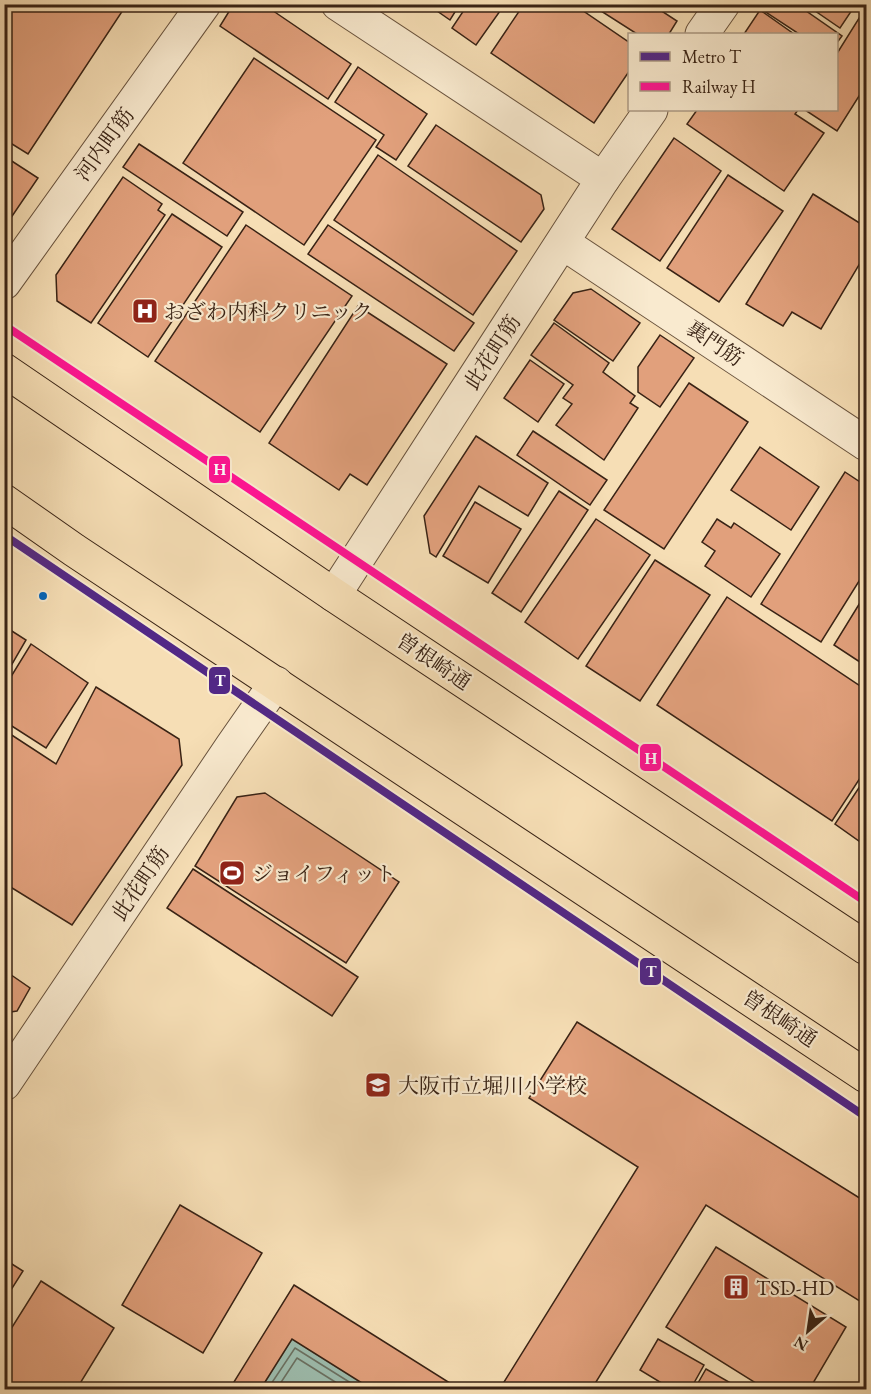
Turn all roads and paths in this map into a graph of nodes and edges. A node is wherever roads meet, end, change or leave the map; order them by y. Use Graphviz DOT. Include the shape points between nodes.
graph roads {
  1 [pos="204,4"];
  2 [pos="338,4"];
  3 [pos="723,4"];
  4 [pos="703,33"];
  5 [pos="650,111"];
  6 [pos="603,179"];
  7 [pos="563,243"];
  8 [pos="4,283"];
  9 [pos="4,370"];
  10 [pos="867,444"];
  11 [pos="4,501"];
  12 [pos="334,595"];
  13 [pos="276,683"];
  14 [pos="867,948"];
  15 [pos="7,1075"];
  16 [pos="867,1076"];
  1 -- 8 [label="street, 河内町筋"];
  2 -- 6 [label="street"];
  3 -- 4 [label="street"];
  5 -- 6 [label="street, 此花町筋"];
  6 -- 7 [label="street, 此花町筋"];
  7 -- 10 [label="street, 裏門筋"];
  7 -- 12 [label="street, 此花町筋"];
  9 -- 12 [label="highway, 曽根崎通"];
  11 -- 13 [label="highway, 曽根崎通"];
  12 -- 14 [label="highway, 曽根崎通"];
  13 -- 15 [label="street, 此花町筋"];
  13 -- 16 [label="highway, 曽根崎通"];
}
